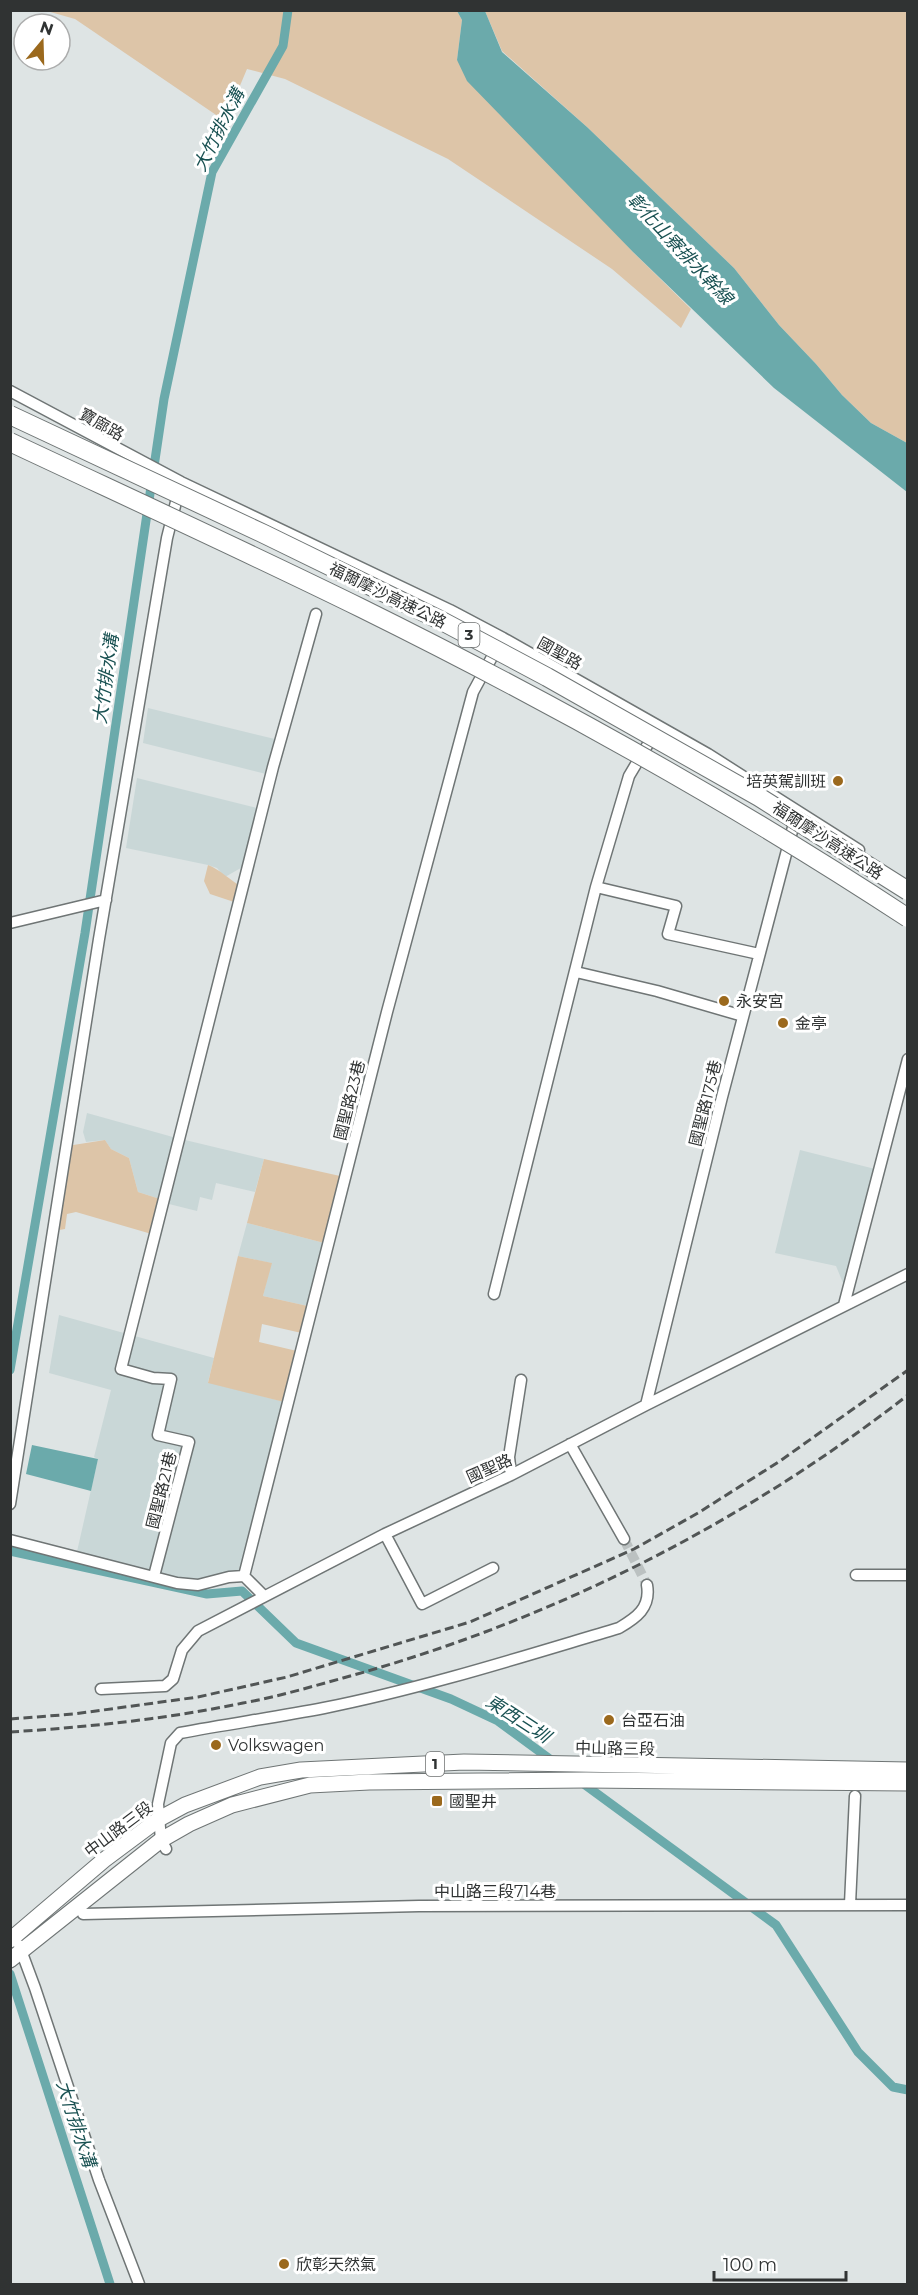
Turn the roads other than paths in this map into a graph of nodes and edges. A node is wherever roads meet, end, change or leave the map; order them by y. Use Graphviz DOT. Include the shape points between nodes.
graph roads {
  1 [pos="10,391"];
  2 [pos="10,415"];
  3 [pos="10,442"];
  4 [pos="181,482"];
  5 [pos="316,614"];
  6 [pos="503,638"];
  7 [pos="658,726"];
  8 [pos="798,810"];
  9 [pos="908,881"];
  10 [pos="596,887"];
  11 [pos="908,891"];
  12 [pos="106,900"];
  13 [pos="908,918"];
  14 [pos="10,923"];
  15 [pos="759,954"];
  16 [pos="576,972"];
  17 [pos="744,1016"];
  18 [pos="908,1059"];
  19 [pos="908,1274"];
  20 [pos="494,1294"];
  21 [pos="844,1305"];
  22 [pos="521,1380"];
  23 [pos="646,1405"];
  24 [pos="570,1444"];
  25 [pos="512,1475"];
  26 [pos="10,1504"];
  27 [pos="385,1534"];
  28 [pos="624,1539"];
  29 [pos="10,1540"];
  30 [pos="493,1568"];
  31 [pos="856,1575"];
  32 [pos="908,1575"];
  33 [pos="154,1576"];
  34 [pos="244,1576"];
  35 [pos="647,1585"];
  36 [pos="264,1596"];
  37 [pos="101,1689"];
  38 [pos="464,1758"];
  39 [pos="908,1770"];
  40 [pos="744,1775"];
  41 [pos="908,1783"];
  42 [pos="464,1786"];
  43 [pos="855,1796"];
  44 [pos="159,1819"];
  45 [pos="164,1844"];
  46 [pos="850,1904"];
  47 [pos="908,1905"];
  48 [pos="83,1914"];
  49 [pos="16,1948"];
  50 [pos="140,2284"];
  1 -- 4 [label="street, 寶廍路"];
  2 -- 11 [label="highway, 福爾摩沙高速公路 / 3, bridge" via="440,620 759,796"];
  3 -- 13 [label="highway, 福爾摩沙高速公路 / 3, bridge" via="363,609 525,692 740,813"];
  4 -- 6 [label="street, 國聖路"];
  4 -- 12 [label="street" via="167,538"];
  5 -- 33 [label="street, 國聖路21巷" via="273,767 121,1370 171,1379 159,1435 189,1442"];
  6 -- 7 [label="street, 國聖路"];
  6 -- 34 [label="street, 國聖路23巷" via="472,692"];
  7 -- 8 [label="street, 國聖路"];
  7 -- 10 [label="street" via="630,776"];
  8 -- 9 [label="street, 國聖路"];
  8 -- 15 [label="street, 國聖路175巷"];
  10 -- 15 [label="street" via="676,906 668,934"];
  10 -- 16 [label="street"];
  12 -- 14 [label="street"];
  12 -- 26 [label="street"];
  15 -- 17 [label="street, 國聖路175巷"];
  16 -- 17 [label="street"];
  16 -- 20 [label="street"];
  17 -- 23 [label="street, 國聖路175巷"];
  18 -- 21 [label="street"];
  19 -- 21 [label="street, 國聖路"];
  21 -- 23 [label="street, 國聖路"];
  22 -- 25 [label="street" via="509,1457"];
  23 -- 24 [label="street, 國聖路"];
  24 -- 25 [label="street, 國聖路"];
  24 -- 28 [label="street"];
  25 -- 27 [label="street, 國聖路"];
  27 -- 30 [label="street" via="422,1604"];
  27 -- 36 [label="street, 國聖路"];
  29 -- 33 [label="street"];
  31 -- 32 [label="street"];
  33 -- 34 [label="street" via="198,1585"];
  34 -- 36 [label="street"];
  35 -- 44 [label="street" via="646,1604 641,1613 619,1628 393,1692 180,1733 171,1743 158,1804"];
  36 -- 37 [label="street, 國聖路" via="198,1631 182,1650 173,1679 165,1686"];
  38 -- 40 [label="main road, 中山路三段 / 1"];
  38 -- 42 [label="main road"];
  38 -- 44 [label="main road, 中山路三段 / 1" via="301,1770 260,1777"];
  39 -- 40 [label="main road, 中山路三段 / 1"];
  40 -- 41 [label="main road, 中山路三段 / 1"];
  40 -- 42 [label="main road, 中山路三段 / 1"];
  42 -- 45 [label="main road, 中山路三段 / 1" via="310,1785 232,1805 189,1824"];
  43 -- 46 [label="street"];
  44 -- 45 [label="street"];
  44 -- 49 [label="main road, 中山路三段 / 1" via="104,1860"];
  45 -- 49 [label="main road, 中山路三段 / 1"];
  46 -- 47 [label="street, 中山路三段714巷"];
  46 -- 48 [label="street, 中山路三段714巷" via="419,1906"];
  49 -- 50 [label="street"];
}
